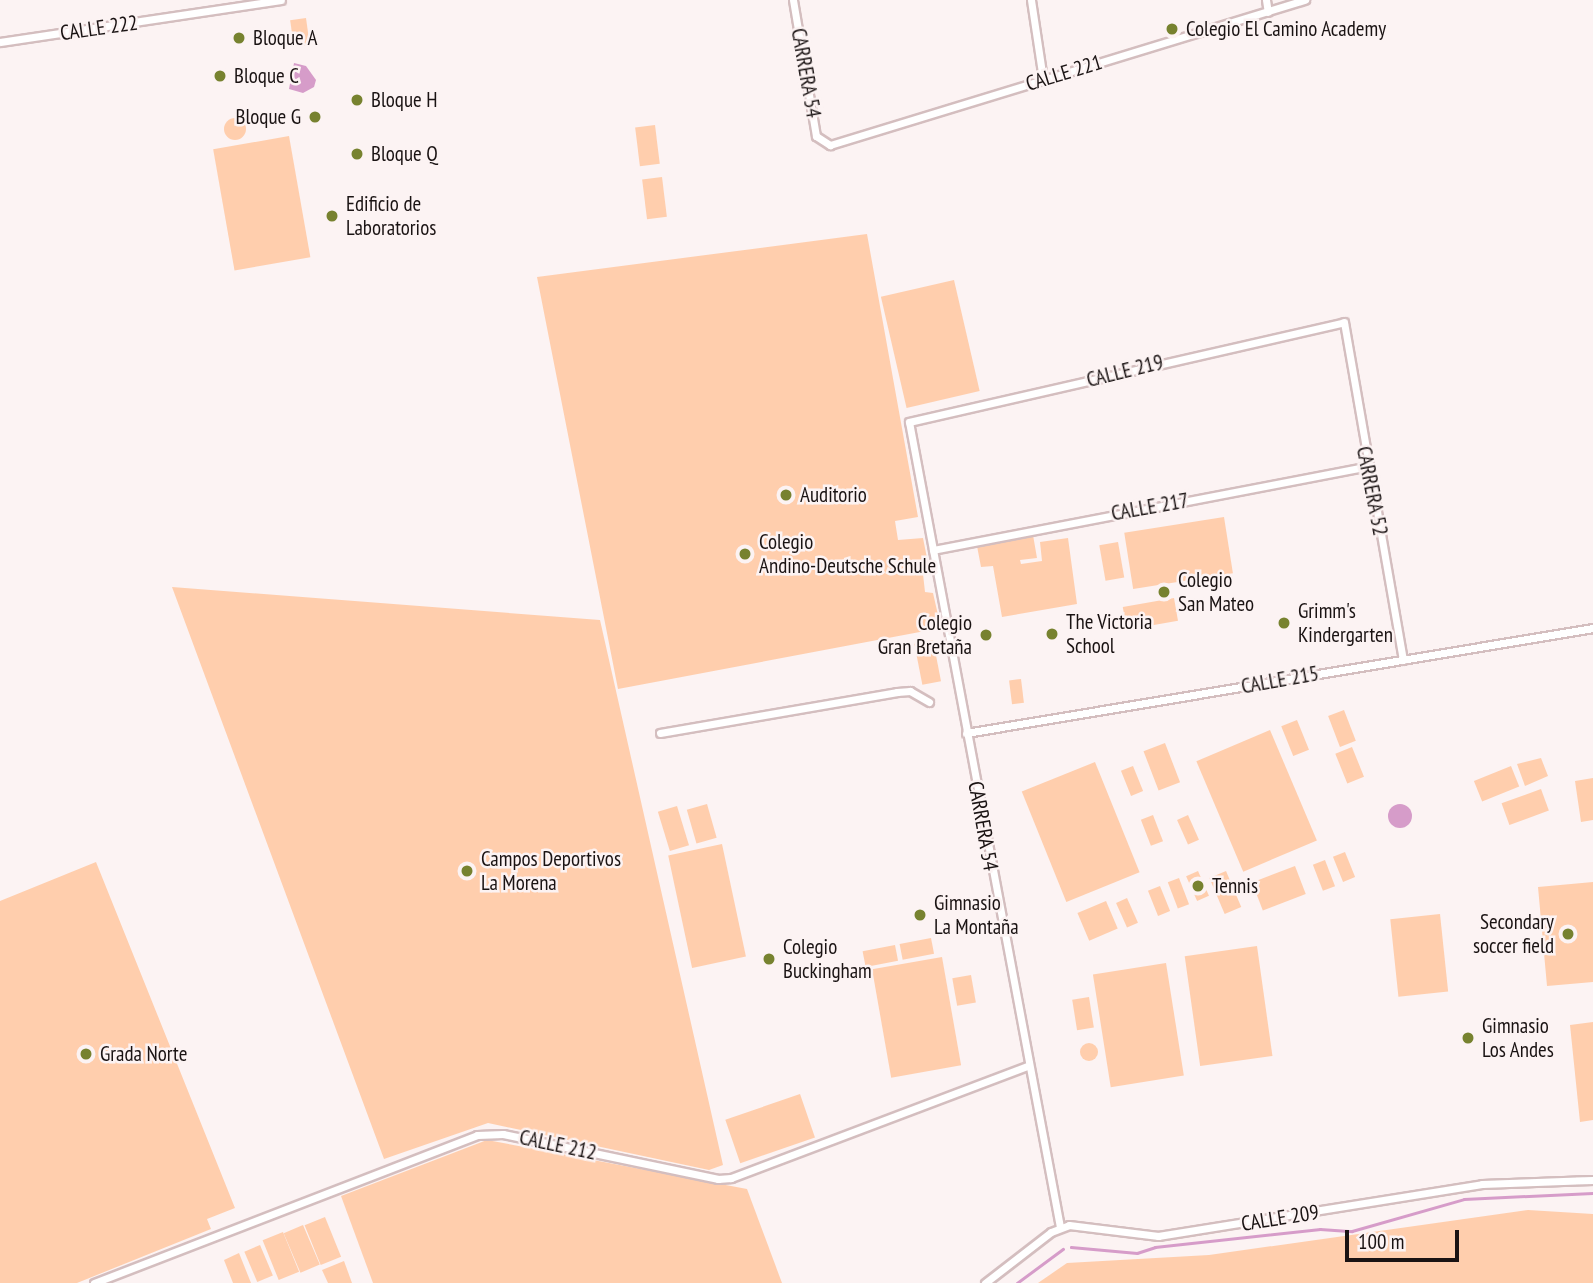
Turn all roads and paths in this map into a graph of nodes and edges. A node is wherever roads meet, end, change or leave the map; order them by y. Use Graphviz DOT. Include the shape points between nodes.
graph roads {
  1 [pos="281,0"];
  2 [pos="793,0"];
  3 [pos="1031,0"];
  4 [pos="1266,0"];
  5 [pos="1305,0"];
  6 [pos="1268,12"];
  7 [pos="0,42"];
  8 [pos="1043,79"];
  9 [pos="823,144"];
  10 [pos="1344,322"];
  11 [pos="908,424"];
  12 [pos="1368,466"];
  13 [pos="933,550"];
  14 [pos="1593,628"];
  15 [pos="1403,660"];
  16 [pos="929,702"];
  17 [pos="660,733"];
  18 [pos="966,733"];
  19 [pos="1027,1066"];
  20 [pos="1593,1180"];
  21 [pos="1060,1227"];
  22 [pos="94,1283"];
  23 [pos="985,1283"];
  1 -- 7 [label="street, CALLE 222"];
  2 -- 9 [label="street, CARRERA 54" via="816,136"];
  3 -- 8 [label="street"];
  4 -- 6 [label="street"];
  5 -- 6 [label="street, CALLE 221"];
  6 -- 8 [label="street, CALLE 221"];
  8 -- 9 [label="street, CALLE 221" via="845,142"];
  10 -- 11 [label="street, CALLE 219"];
  10 -- 12 [label="street, CARRERA 52"];
  11 -- 13 [label="street, CARRERA 54"];
  12 -- 13 [label="street, CALLE 217"];
  12 -- 15 [label="street, CARRERA 52"];
  13 -- 18 [label="street, CARRERA 54"];
  14 -- 15 [label="street, CALLE 215"];
  15 -- 18 [label="street, CALLE 215"];
  16 -- 17 [label="street" via="909,691 897,692"];
  18 -- 19 [label="street, CARRERA 54"];
  19 -- 21 [label="street, CARRERA 54"];
  19 -- 22 [label="street, CALLE 212" via="731,1178 503,1134 477,1135"];
  20 -- 21 [label="street, CALLE 209" via="1482,1184 1158,1236"];
  21 -- 23 [label="street"];
}
